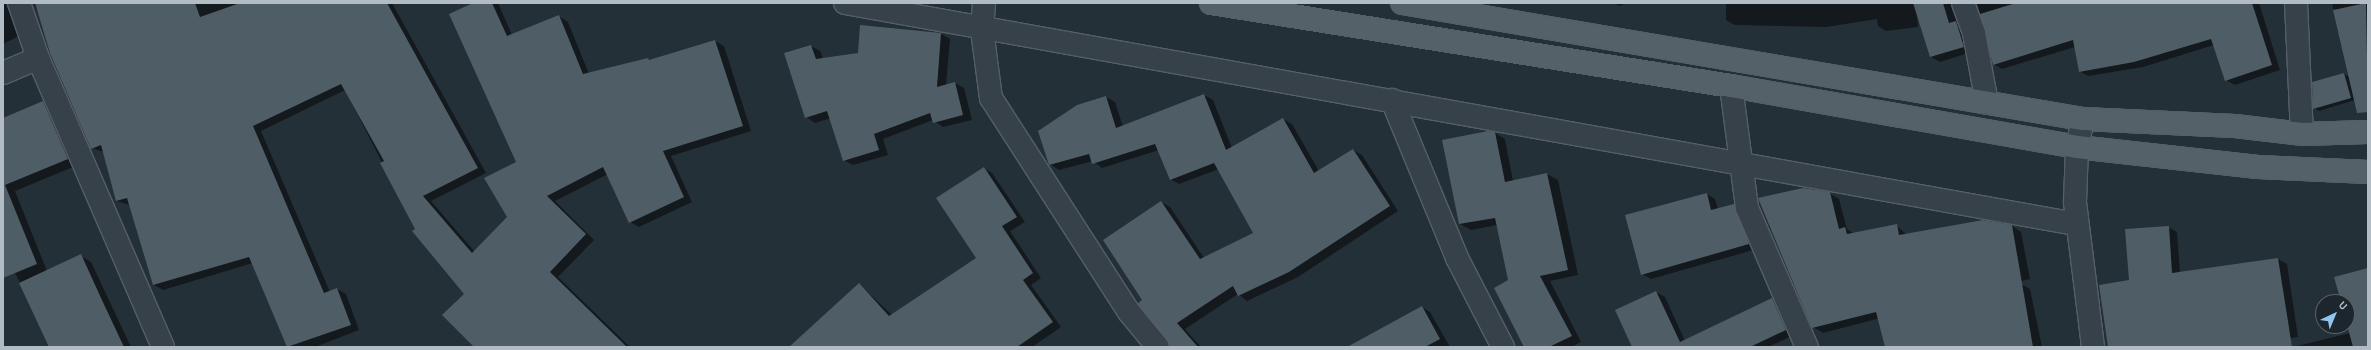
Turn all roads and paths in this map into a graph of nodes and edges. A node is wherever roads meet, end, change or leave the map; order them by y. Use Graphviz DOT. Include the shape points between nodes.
graph roads {
  1 [pos="19,3"];
  2 [pos="844,3"];
  3 [pos="1210,3"];
  4 [pos="1402,3"];
  5 [pos="1963,3"];
  6 [pos="2296,3"];
  7 [pos="983,18"];
  8 [pos="1626,42"];
  9 [pos="38,58"];
  10 [pos="1621,70"];
  11 [pos="3,73"];
  12 [pos="1731,86"];
  13 [pos="1985,87"];
  14 [pos="1392,100"];
  15 [pos="2083,119"];
  16 [pos="2300,125"];
  17 [pos="2368,132"];
  18 [pos="2078,147"];
  19 [pos="1738,151"];
  20 [pos="2368,172"];
  21 [pos="2076,224"];
  22 [pos="163,347"];
  23 [pos="1158,347"];
  24 [pos="1503,347"];
  25 [pos="1807,347"];
  26 [pos="2093,347"];
  1 -- 9 [label="street"];
  2 -- 7 [label="street"];
  3 -- 10 [label="main road"];
  4 -- 8 [label="main road"];
  5 -- 13 [label="street"];
  6 -- 16 [label="street"];
  7 -- 14 [label="street"];
  7 -- 23 [label="street" via="992,98 1129,312"];
  8 -- 10 [label="main road"];
  8 -- 13 [label="main road"];
  9 -- 11 [label="street"];
  9 -- 22 [label="street"];
  10 -- 12 [label="main road"];
  12 -- 18 [label="main road"];
  12 -- 19 [label="street"];
  13 -- 15 [label="main road"];
  14 -- 19 [label="street" via="1526,127"];
  14 -- 24 [label="street" via="1457,258"];
  15 -- 16 [label="main road" via="2235,126"];
  15 -- 18 [label="street"];
  16 -- 17 [label="main road"];
  18 -- 20 [label="main road" via="2258,167"];
  18 -- 21 [label="street"];
  19 -- 21 [label="street"];
  19 -- 25 [label="street" via="1747,208"];
  21 -- 26 [label="street"];
}
